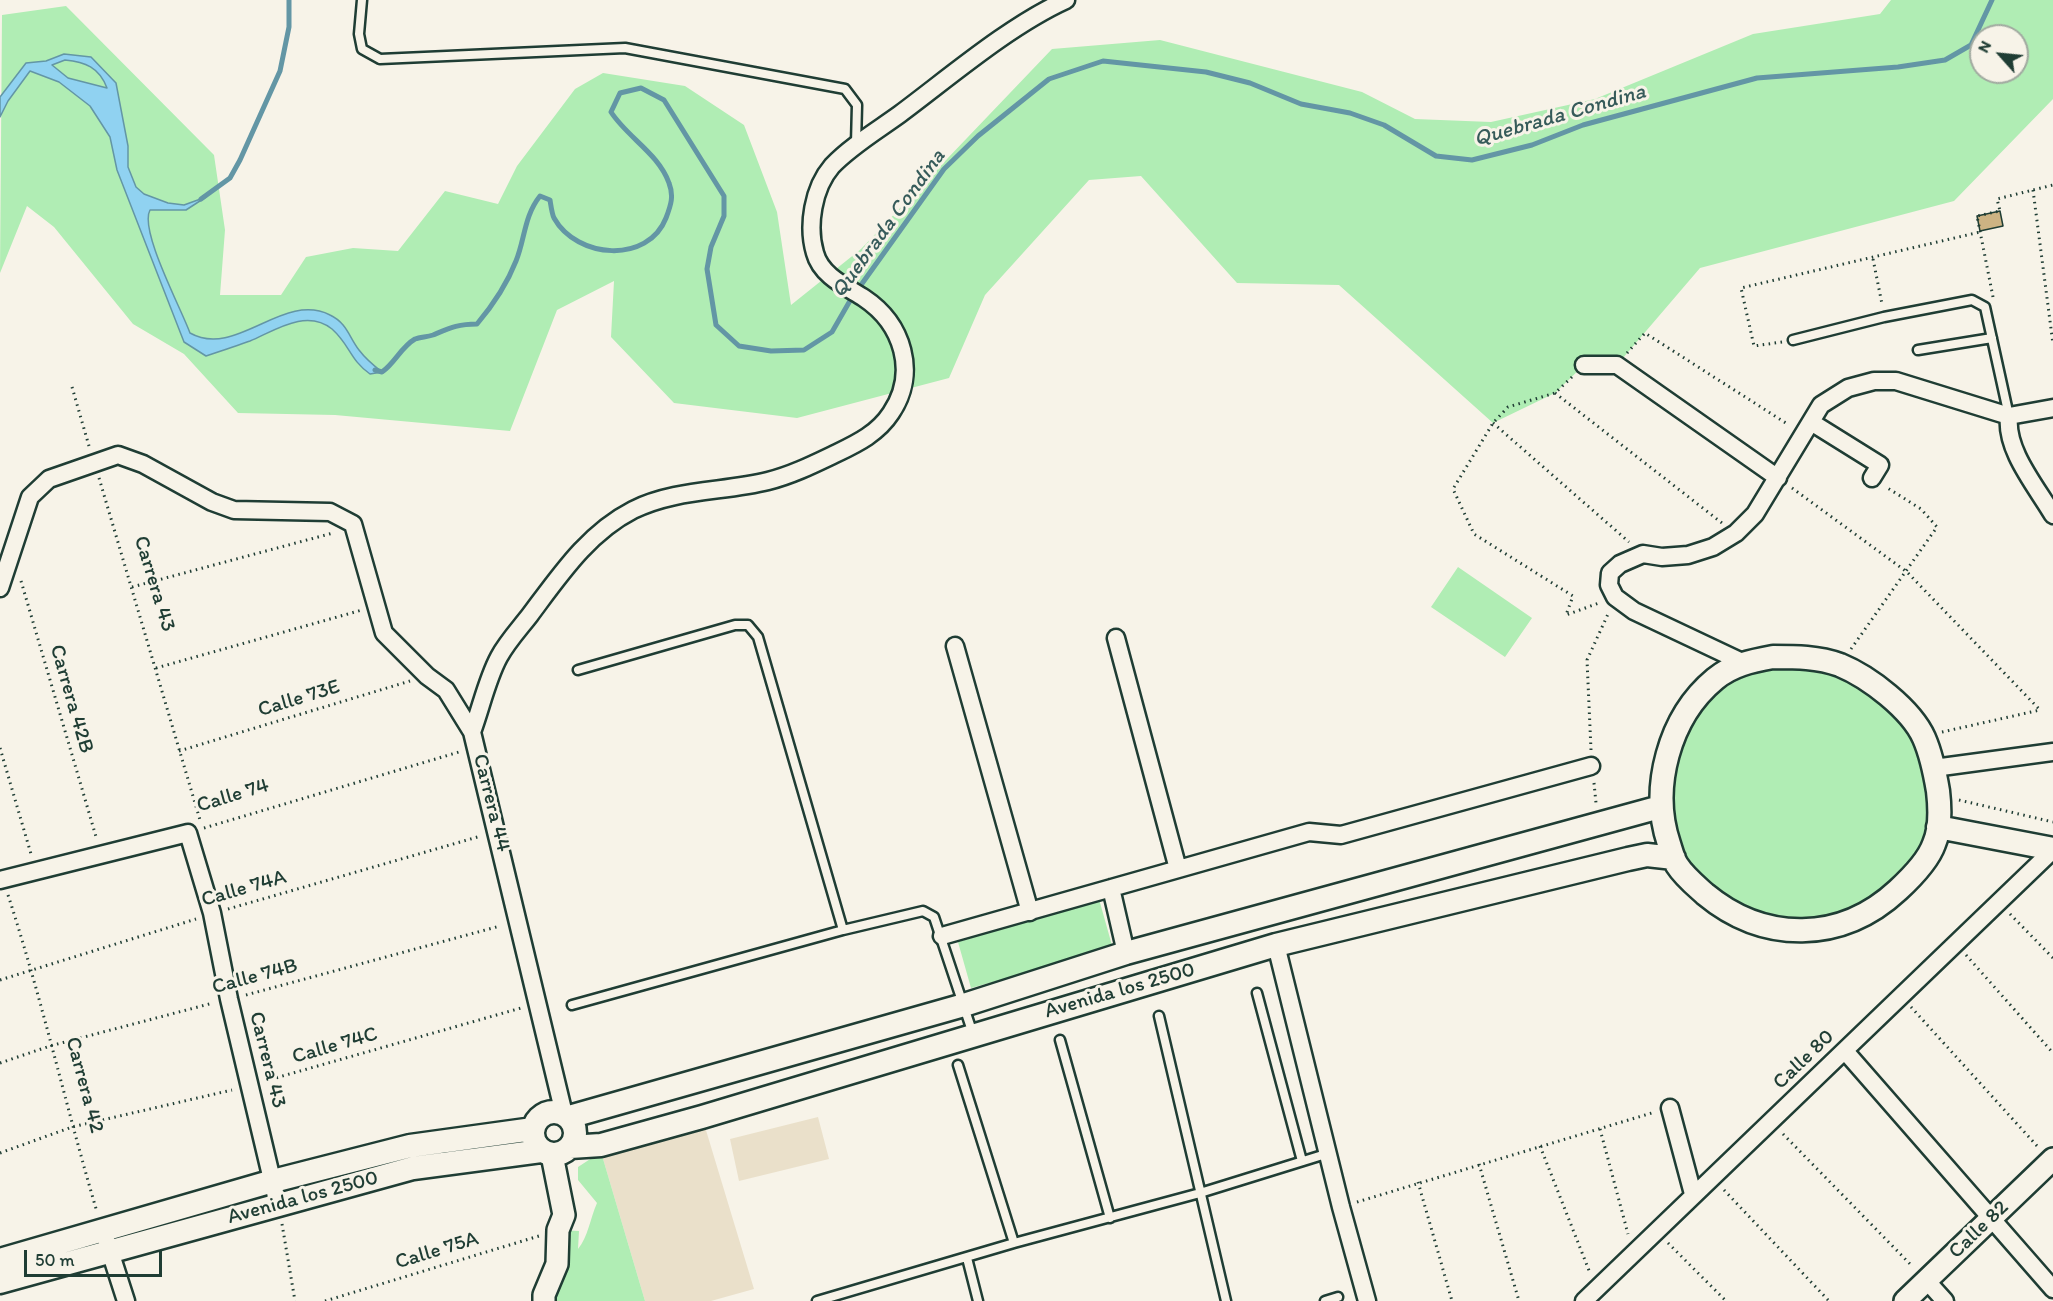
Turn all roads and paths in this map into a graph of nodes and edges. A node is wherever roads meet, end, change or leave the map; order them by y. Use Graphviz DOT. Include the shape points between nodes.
graph roads {
  1 [pos="362,0"];
  2 [pos="1066,0"];
  3 [pos="855,147"];
  4 [pos="2053,185"];
  5 [pos="2032,190"];
  6 [pos="1980,232"];
  7 [pos="1873,259"];
  8 [pos="1994,301"];
  9 [pos="1884,317"];
  10 [pos="1992,338"];
  11 [pos="1793,340"];
  12 [pos="2053,344"];
  13 [pos="1918,350"];
  14 [pos="1584,365"];
  15 [pos="1617,365"];
  16 [pos="72,387"];
  17 [pos="1555,393"];
  18 [pos="2053,408"];
  19 [pos="2009,416"];
  20 [pos="1493,423"];
  21 [pos="1808,428"];
  22 [pos="94,464"];
  23 [pos="1778,478"];
  24 [pos="1872,478"];
  25 [pos="2053,515"];
  26 [pos="354,526"];
  27 [pos="1736,533"];
  28 [pos="13,554"];
  29 [pos="1642,554"];
  30 [pos="1908,572"];
  31 [pos="132,586"];
  32 [pos="0,588"];
  33 [pos="1615,597"];
  34 [pos="376,606"];
  35 [pos="1116,638"];
  36 [pos="956,646"];
  37 [pos="1742,662"];
  38 [pos="1840,665"];
  39 [pos="156,669"];
  40 [pos="578,670"];
  41 [pos="427,676"];
  42 [pos="1923,736"];
  43 [pos="475,739"];
  44 [pos="0,748"];
  45 [pos="179,751"];
  46 [pos="2053,752"];
  47 [pos="1591,766"];
  48 [pos="1934,768"];
  49 [pos="1958,800"];
  50 [pos="1660,807"];
  51 [pos="2053,822"];
  52 [pos="1600,826"];
  53 [pos="1938,827"];
  54 [pos="195,831"];
  55 [pos="497,831"];
  56 [pos="2053,849"];
  57 [pos="101,853"];
  58 [pos="1674,858"];
  59 [pos="1178,869"];
  60 [pos="35,871"];
  61 [pos="1,880"];
  62 [pos="1111,888"];
  63 [pos="1999,901"];
  64 [pos="1030,912"];
  65 [pos="212,914"];
  66 [pos="519,921"];
  67 [pos="843,930"];
  68 [pos="942,936"];
  69 [pos="1276,945"];
  70 [pos="1957,945"];
  71 [pos="1125,953"];
  72 [pos="2053,957"];
  73 [pos="33,970"];
  74 [pos="0,980"];
  75 [pos="1257,993"];
  76 [pos="1902,997"];
  77 [pos="229,999"];
  78 [pos="539,1003"];
  79 [pos="572,1005"];
  80 [pos="964,1005"];
  81 [pos="1159,1016"];
  82 [pos="973,1034"];
  83 [pos="1060,1040"];
  84 [pos="50,1046"];
  85 [pos="1845,1051"];
  86 [pos="2053,1053"];
  87 [pos="0,1063"];
  88 [pos="958,1065"];
  89 [pos="252,1085"];
  90 [pos="1670,1108"];
  91 [pos="566,1116"];
  92 [pos="1771,1122"];
  93 [pos="72,1127"];
  94 [pos="533,1129"];
  95 [pos="1600,1129"];
  96 [pos="1540,1146"];
  97 [pos="0,1153"];
  98 [pos="1329,1153"];
  99 [pos="556,1156"];
  100 [pos="1302,1161"];
  101 [pos="2052,1161"];
  102 [pos="1479,1164"];
  103 [pos="1712,1177"];
  104 [pos="273,1180"];
  105 [pos="1418,1182"];
  106 [pos="1200,1193"];
  107 [pos="1693,1194"];
  108 [pos="278,1205"];
  109 [pos="1341,1207"];
  110 [pos="1110,1218"];
  111 [pos="1991,1220"];
  112 [pos="558,1230"];
  113 [pos="1656,1231"];
  114 [pos="107,1241"];
  115 [pos="1014,1243"];
  116 [pos="1633,1254"];
  117 [pos="967,1258"];
  118 [pos="0,1260"];
  119 [pos="1926,1281"];
  120 [pos="0,1282"];
  121 [pos="2053,1288"];
  122 [pos="1602,1295"];
  123 [pos="1338,1297"];
  124 [pos="126,1301"];
  125 [pos="295,1301"];
  126 [pos="325,1301"];
  127 [pos="544,1301"];
  128 [pos="817,1301"];
  129 [pos="978,1301"];
  130 [pos="1226,1301"];
  131 [pos="1325,1301"];
  132 [pos="1367,1301"];
  133 [pos="1452,1301"];
  134 [pos="1519,1301"];
  135 [pos="1584,1301"];
  136 [pos="1726,1301"];
  137 [pos="1828,1301"];
  138 [pos="1905,1301"];
  139 [pos="1946,1301"];
  1 -- 3 [label="lane" via="362,50 380,59 625,48 845,89 857,105"];
  2 -- 3 [label="street" via="974,59"];
  3 -- 43 [label="street" via="831,168 812,213 811,234 815,257 841,286 865,299 890,322 902,342 906,367 891,413 868,438 799,472 673,497 636,508 610,523 572,558 499,657"];
  4 -- 5 [label="path"];
  5 -- 6 [label="path" via="1997,199 2000,211 1977,216"];
  5 -- 12 [label="path"];
  6 -- 7 [label="path"];
  6 -- 8 [label="path"];
  7 -- 9 [label="path"];
  7 -- 11 [label="path" via="1741,288 1754,346"];
  9 -- 10 [label="lane" via="1972,300 1985,307"];
  9 -- 11 [label="lane"];
  10 -- 13 [label="lane"];
  10 -- 19 [label="lane"];
  14 -- 15 [label="street"];
  14 -- 17 [label="path"];
  15 -- 21 [label="path" via="1645,333"];
  15 -- 23 [label="street"];
  16 -- 22 [label="path, Carrera 43"];
  17 -- 20 [label="path" via="1508,407"];
  17 -- 27 [label="path"];
  18 -- 19 [label="street"];
  19 -- 21 [label="street" via="1896,381 1874,381 1848,388 1821,405"];
  19 -- 25 [label="street" via="2011,443"];
  20 -- 29 [label="path"];
  20 -- 33 [label="path" via="1453,489 1474,534 1573,596 1566,615"];
  21 -- 23 [label="street"];
  21 -- 24 [label="street" via="1880,465"];
  22 -- 26 [label="street" via="118,455 234,510 330,512"];
  22 -- 28 [label="street" via="49,478 30,498"];
  22 -- 31 [label="path, Carrera 43"];
  23 -- 27 [label="street" via="1755,514"];
  23 -- 30 [label="path"];
  24 -- 30 [label="path" via="1921,509 1937,527"];
  26 -- 31 [label="path"];
  26 -- 34 [label="street, Carrera 44"];
  27 -- 29 [label="street" via="1713,547 1688,555"];
  28 -- 32 [label="street"];
  28 -- 57 [label="path, Carrera 42B"];
  29 -- 33 [label="street" via="1610,573 1609,585"];
  30 -- 38 [label="path"];
  30 -- 42 [label="path" via="2040,710"];
  31 -- 39 [label="path, Carrera 43"];
  33 -- 37 [label="street" via="1634,611"];
  33 -- 47 [label="path" via="1587,660"];
  34 -- 39 [label="path"];
  34 -- 41 [label="street, Carrera 44" via="384,633"];
  35 -- 59 [label="street"];
  36 -- 64 [label="street"];
  37 -- 38 [label="main road" via="1773,657 1813,658"];
  37 -- 50 [label="main road" via="1715,679 1691,704 1675,730"];
  38 -- 42 [label="main road" via="1874,683"];
  39 -- 45 [label="path, Carrera 43"];
  40 -- 67 [label="lane" via="735,625 748,625 758,637"];
  41 -- 43 [label="street, Carrera 44" via="446,690"];
  41 -- 45 [label="path, Calle 73E"];
  42 -- 48 [label="main road"];
  43 -- 54 [label="path, Calle 74"];
  43 -- 55 [label="street, Carrera 44"];
  44 -- 60 [label="path"];
  45 -- 54 [label="path, Carrera 43"];
  46 -- 48 [label="street"];
  47 -- 52 [label="path"];
  47 -- 59 [label="street" via="1341,835 1309,832"];
  48 -- 53 [label="main road" via="1940,805"];
  49 -- 51 [label="path"];
  50 -- 52 [label="main road, Avenida los 2500"];
  50 -- 58 [label="main road"];
  52 -- 71 [label="main road, Avenida los 2500"];
  53 -- 56 [label="main road"];
  53 -- 58 [label="main road" via="1934,846 1910,879 1888,899 1868,914 1848,922 1803,931 1765,927 1723,908 1690,880"];
  54 -- 57 [label="street, Calle 74"];
  54 -- 65 [label="street, Carrera 43"];
  55 -- 65 [label="path, Calle 74A"];
  55 -- 66 [label="street, Carrera 44"];
  56 -- 63 [label="street, Calle 80"];
  57 -- 60 [label="street, Calle 74"];
  58 -- 69 [label="main road, Avenida los 2500" via="1647,855 1628,859"];
  59 -- 62 [label="street"];
  60 -- 61 [label="street, Calle 74"];
  61 -- 73 [label="path, Carrera 42"];
  62 -- 64 [label="street"];
  62 -- 71 [label="street"];
  63 -- 70 [label="street, Calle 80"];
  63 -- 72 [label="path"];
  64 -- 68 [label="street"];
  65 -- 73 [label="path, Calle 74A"];
  65 -- 77 [label="street, Carrera 43"];
  66 -- 77 [label="path, Calle 74B"];
  66 -- 78 [label="street, Carrera 44"];
  67 -- 68 [label="lane" via="923,911 934,917"];
  67 -- 79 [label="lane"];
  68 -- 80 [label="lane"];
  69 -- 82 [label="main road, Avenida los 2500"];
  69 -- 98 [label="street"];
  70 -- 76 [label="street, Calle 80"];
  70 -- 86 [label="path"];
  71 -- 80 [label="main road, Avenida los 2500"];
  73 -- 74 [label="path, Calle 74A"];
  73 -- 84 [label="path, Carrera 42"];
  75 -- 100 [label="lane"];
  76 -- 85 [label="street, Calle 80"];
  76 -- 101 [label="path"];
  77 -- 84 [label="path, Calle 74B"];
  77 -- 89 [label="street, Carrera 43"];
  78 -- 89 [label="path, Calle 74C"];
  78 -- 91 [label="street, Carrera 44"];
  80 -- 82 [label="lane"];
  80 -- 91 [label="main road, Avenida los 2500"];
  81 -- 106 [label="lane"];
  82 -- 99 [label="main road, Avenida los 2500" via="702,1117"];
  83 -- 110 [label="lane"];
  84 -- 87 [label="path, Calle 74B"];
  84 -- 93 [label="path, Carrera 42"];
  85 -- 92 [label="street, Calle 80"];
  85 -- 111 [label="street"];
  88 -- 115 [label="lane"];
  89 -- 93 [label="path, Calle 74C"];
  89 -- 104 [label="street, Carrera 43"];
  90 -- 95 [label="path"];
  90 -- 107 [label="street"];
  91 -- 94 [label="main road, Avenida los 2500" via="545,1114"];
  91 -- 99 [label="main road" via="575,1132"];
  92 -- 103 [label="street, Calle 80"];
  92 -- 119 [label="path"];
  93 -- 97 [label="path, Calle 74C"];
  93 -- 114 [label="path, Carrera 42"];
  94 -- 99 [label="main road" via="533,1137"];
  94 -- 104 [label="main road, Avenida los 2500" via="410,1146"];
  95 -- 96 [label="path"];
  95 -- 116 [label="path"];
  96 -- 102 [label="path"];
  96 -- 122 [label="path"];
  98 -- 100 [label="lane"];
  98 -- 109 [label="street"];
  99 -- 108 [label="main road, Avenida los 2500" via="413,1168"];
  99 -- 112 [label="street" via="564,1215"];
  100 -- 106 [label="lane"];
  101 -- 111 [label="street, Calle 82"];
  102 -- 105 [label="path"];
  102 -- 134 [label="path"];
  103 -- 107 [label="street, Calle 80"];
  103 -- 137 [label="path"];
  104 -- 108 [label="street, Carrera 43"];
  104 -- 114 [label="main road, Avenida los 2500"];
  105 -- 109 [label="path"];
  105 -- 133 [label="path"];
  106 -- 110 [label="lane"];
  106 -- 130 [label="lane"];
  107 -- 113 [label="street, Calle 80"];
  108 -- 114 [label="main road, Avenida los 2500"];
  108 -- 125 [label="path"];
  109 -- 132 [label="street"];
  110 -- 115 [label="lane"];
  111 -- 119 [label="street, Calle 82"];
  111 -- 121 [label="street"];
  112 -- 126 [label="path, Calle 75A"];
  112 -- 127 [label="street" via="557,1264"];
  113 -- 116 [label="street, Calle 80"];
  113 -- 136 [label="path"];
  114 -- 118 [label="main road, Avenida los 2500"];
  114 -- 120 [label="main road, Avenida los 2500"];
  114 -- 124 [label="street"];
  115 -- 117 [label="lane"];
  116 -- 122 [label="street, Calle 80"];
  117 -- 128 [label="lane"];
  117 -- 129 [label="lane"];
  119 -- 138 [label="street, Calle 82"];
  119 -- 139 [label="street"];
  122 -- 135 [label="street, Calle 80"];
  123 -- 131 [label="lane"];
}
